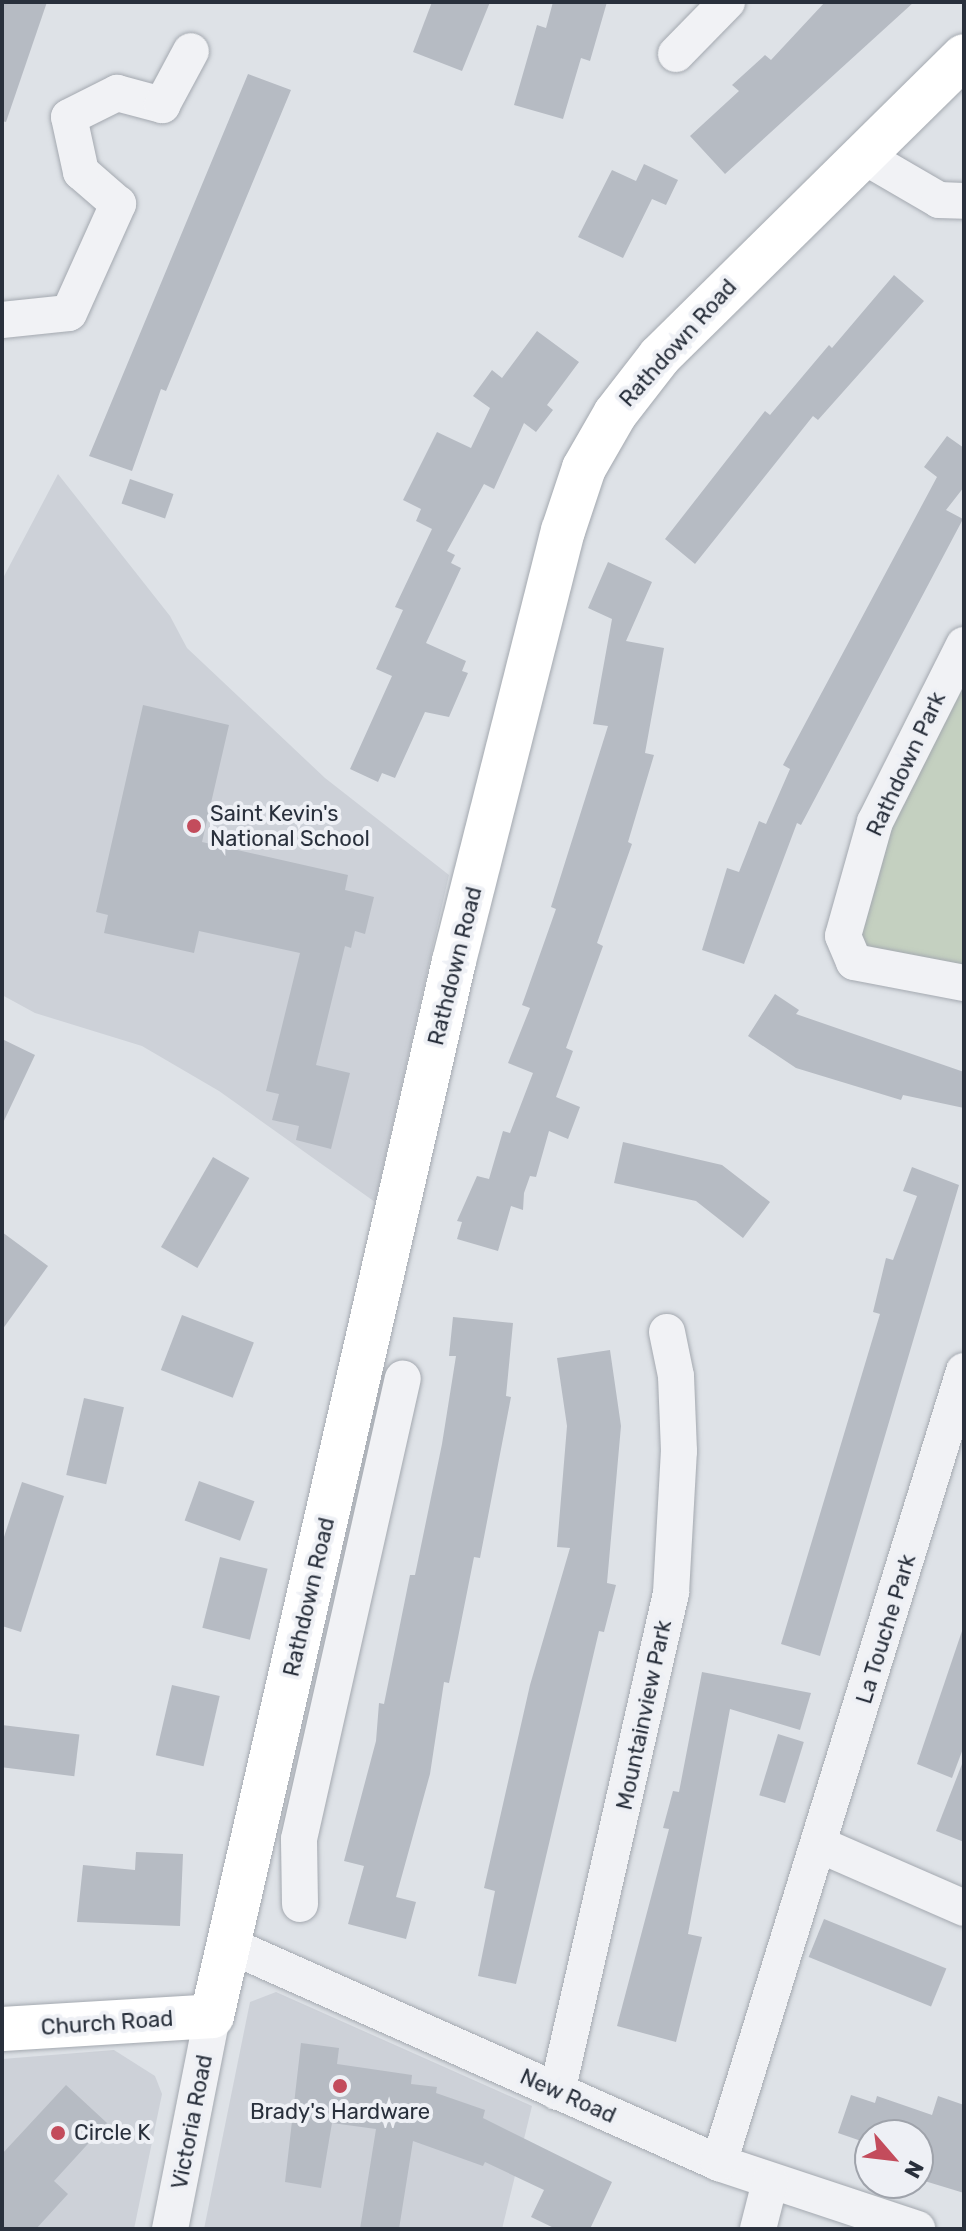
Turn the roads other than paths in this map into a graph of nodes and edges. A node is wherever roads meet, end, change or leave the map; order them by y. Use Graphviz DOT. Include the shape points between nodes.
graph roads {
  1 [pos="727,2"];
  2 [pos="191,51"];
  3 [pos="676,54"];
  4 [pos="964,56"];
  5 [pos="860,154"];
  6 [pos="964,201"];
  7 [pos="2,320"];
  8 [pos="964,645"];
  9 [pos="964,983"];
  10 [pos="667,1332"];
  11 [pos="964,1371"];
  12 [pos="403,1379"];
  13 [pos="958,1413"];
  14 [pos="349,1432"];
  15 [pos="394,1437"];
  16 [pos="820,1845"];
  17 [pos="300,1904"];
  18 [pos="964,1908"];
  19 [pos="227,1944"];
  20 [pos="212,2016"];
  21 [pos="2,2029"];
  22 [pos="557,2092"];
  23 [pos="719,2163"];
  24 [pos="770,2182"];
  25 [pos="170,2229"];
  26 [pos="758,2229"];
  27 [pos="917,2229"];
  1 -- 3 [label="street"];
  2 -- 7 [label="street" via="162,105 117,93 69,117 81,172 118,204 69,313"];
  4 -- 5 [label="main road, Rathdown Road"];
  5 -- 6 [label="street" via="939,200"];
  5 -- 14 [label="main road, Rathdown Road" via="660,356 615,414 584,468 563,531 454,961"];
  8 -- 9 [label="street, Rathdown Park" via="875,822 843,936 854,962"];
  10 -- 22 [label="street, Mountainview Park" via="679,1451 671,1593"];
  11 -- 13 [label="street, La Touche Park"];
  12 -- 15 [label="street"];
  13 -- 16 [label="street, La Touche Park"];
  14 -- 15 [label="street"];
  14 -- 19 [label="main road, Rathdown Road"];
  15 -- 17 [label="street" via="299,1839"];
  16 -- 18 [label="street"];
  16 -- 23 [label="street, La Touche Park"];
  19 -- 20 [label="main road, Rathdown Road"];
  19 -- 22 [label="street, New Road"];
  20 -- 21 [label="main road, Church Road"];
  20 -- 25 [label="street, Victoria Road"];
  22 -- 23 [label="street, New Road"];
  23 -- 24 [label="street, New Road"];
  24 -- 26 [label="street"];
  24 -- 27 [label="street, New Road"];
}
